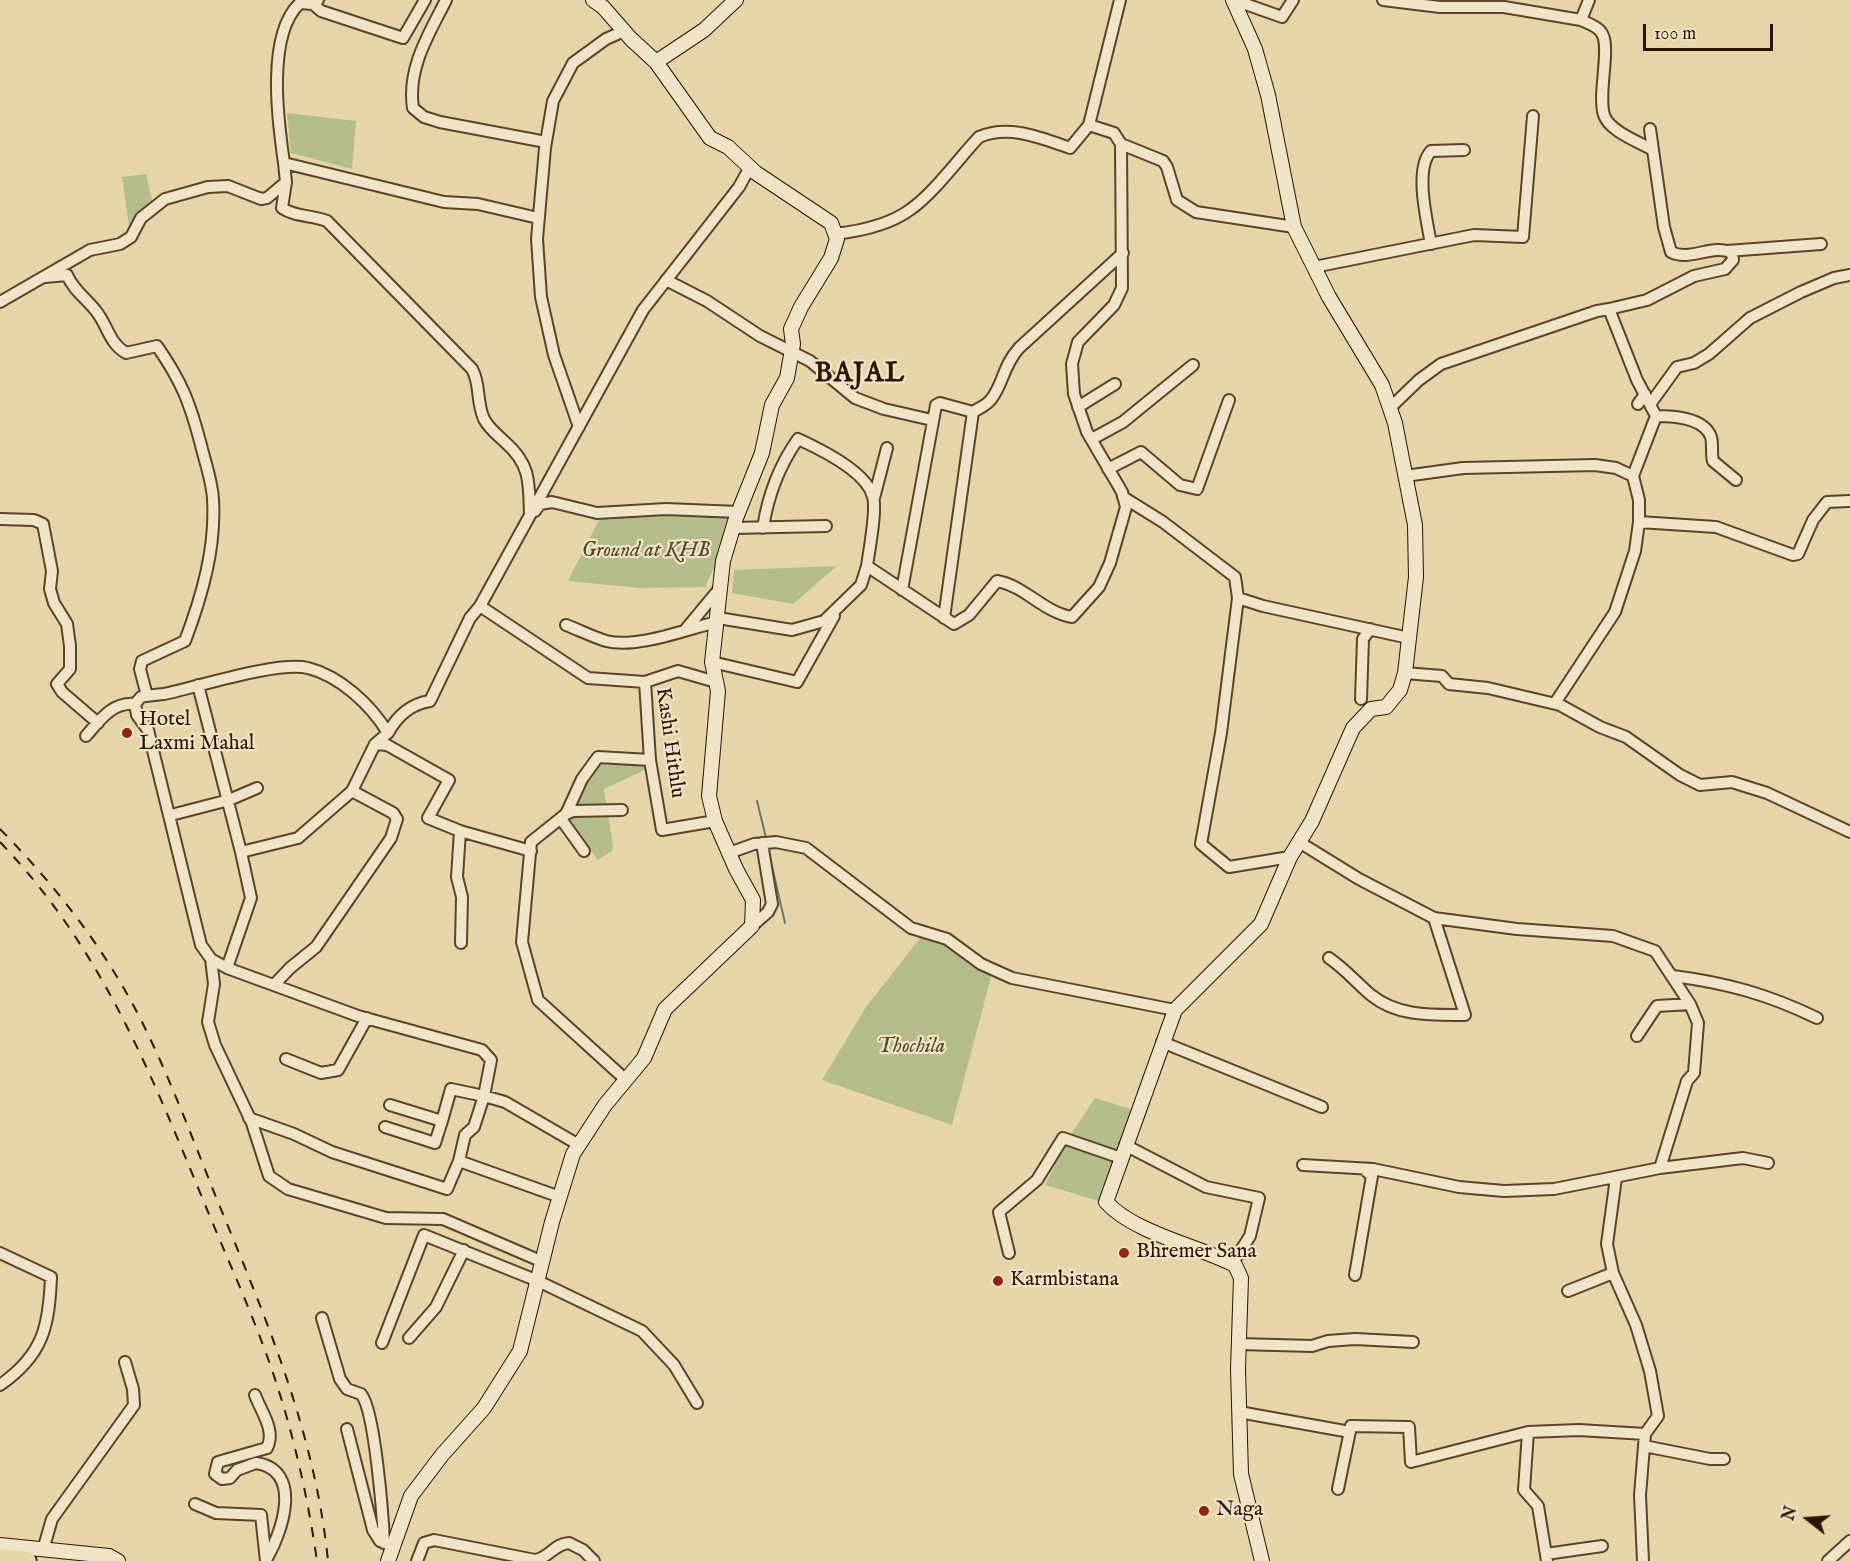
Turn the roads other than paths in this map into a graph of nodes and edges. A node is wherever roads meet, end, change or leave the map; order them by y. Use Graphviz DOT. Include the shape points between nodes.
graph roads {
  1 [pos="425,0"];
  2 [pos="446,0"];
  3 [pos="592,0"];
  4 [pos="736,0"];
  5 [pos="1120,0"];
  6 [pos="1233,0"];
  7 [pos="1293,0"];
  8 [pos="1383,0"];
  9 [pos="1589,0"];
  10 [pos="316,2"];
  11 [pos="1581,20"];
  12 [pos="624,31"];
  13 [pos="656,62"];
  14 [pos="1533,116"];
  15 [pos="1089,125"];
  16 [pos="1650,129"];
  17 [pos="546,142"];
  18 [pos="1121,144"];
  19 [pos="1464,150"];
  20 [pos="1653,150"];
  21 [pos="284,163"];
  22 [pos="750,167"];
  23 [pos="286,182"];
  24 [pos="538,218"];
  25 [pos="1294,227"];
  26 [pos="835,234"];
  27 [pos="1431,244"];
  28 [pos="1821,244"];
  29 [pos="1727,251"];
  30 [pos="1123,253"];
  31 [pos="1314,267"];
  32 [pos="1850,275"];
  33 [pos="45,277"];
  34 [pos="666,280"];
  35 [pos="0,302"];
  36 [pos="1609,309"];
  37 [pos="792,349"];
  38 [pos="1193,365"];
  39 [pos="1115,384"];
  40 [pos="1648,398"];
  41 [pos="1229,400"];
  42 [pos="1638,404"];
  43 [pos="1078,407"];
  44 [pos="1391,407"];
  45 [pos="973,412"];
  46 [pos="1656,416"];
  47 [pos="932,420"];
  48 [pos="579,427"];
  49 [pos="1092,439"];
  50 [pos="887,448"];
  51 [pos="1108,469"];
  52 [pos="1405,476"];
  53 [pos="1633,476"];
  54 [pos="529,479"];
  55 [pos="1736,480"];
  56 [pos="1123,497"];
  57 [pos="874,498"];
  58 [pos="540,499"];
  59 [pos="1850,501"];
  60 [pos="738,512"];
  61 [pos="0,519"];
  62 [pos="530,519"];
  63 [pos="1639,522"];
  64 [pos="826,526"];
  65 [pos="733,528"];
  66 [pos="763,528"];
  67 [pos="867,566"];
  68 [pos="720,588"];
  69 [pos="902,590"];
  70 [pos="1238,598"];
  71 [pos="841,604"];
  72 [pos="480,606"];
  73 [pos="944,618"];
  74 [pos="717,620"];
  75 [pos="567,625"];
  76 [pos="686,629"];
  77 [pos="1370,629"];
  78 [pos="1410,638"];
  79 [pos="712,662"];
  80 [pos="1405,673"];
  81 [pos="645,682"];
  82 [pos="716,682"];
  83 [pos="198,685"];
  84 [pos="147,696"];
  85 [pos="1361,699"];
  86 [pos="1555,703"];
  87 [pos="135,704"];
  88 [pos="98,723"];
  89 [pos="388,732"];
  90 [pos="86,736"];
  91 [pos="375,744"];
  92 [pos="650,760"];
  93 [pos="257,788"];
  94 [pos="352,791"];
  95 [pos="229,800"];
  96 [pos="622,810"];
  97 [pos="171,815"];
  98 [pos="563,816"];
  99 [pos="715,821"];
  100 [pos="460,831"];
  101 [pos="1850,832"];
  102 [pos="1299,842"];
  103 [pos="766,843"];
  104 [pos="531,851"];
  105 [pos="584,851"];
  106 [pos="242,852"];
  107 [pos="729,853"];
  108 [pos="1290,857"];
  109 [pos="1434,918"];
  110 [pos="752,926"];
  111 [pos="461,943"];
  112 [pos="1329,958"];
  113 [pos="211,959"];
  114 [pos="226,968"];
  115 [pos="1673,976"];
  116 [pos="274,985"];
  117 [pos="1690,1004"];
  118 [pos="1175,1010"];
  119 [pos="367,1018"];
  120 [pos="1816,1018"];
  121 [pos="1637,1036"];
  122 [pos="1162,1042"];
  123 [pos="286,1059"];
  124 [pos="626,1080"];
  125 [pos="484,1096"];
  126 [pos="390,1105"];
  127 [pos="1322,1107"];
  128 [pos="249,1118"];
  129 [pos="441,1121"];
  130 [pos="385,1127"];
  131 [pos="579,1145"];
  132 [pos="1123,1151"];
  133 [pos="459,1161"];
  134 [pos="1768,1162"];
  135 [pos="1303,1165"];
  136 [pos="1660,1168"];
  137 [pos="1364,1169"];
  138 [pos="1616,1178"];
  139 [pos="560,1197"];
  140 [pos="464,1250"];
  141 [pos="0,1253"];
  142 [pos="1009,1253"];
  143 [pos="543,1262"];
  144 [pos="1232,1264"];
  145 [pos="1613,1273"];
  146 [pos="1355,1275"];
  147 [pos="538,1281"];
  148 [pos="1568,1291"];
  149 [pos="322,1318"];
  150 [pos="409,1338"];
  151 [pos="1413,1342"];
  152 [pos="382,1343"];
  153 [pos="1239,1344"];
  154 [pos="125,1362"];
  155 [pos="0,1385"];
  156 [pos="255,1395"];
  157 [pos="697,1403"];
  158 [pos="1239,1412"];
  159 [pos="347,1429"];
  160 [pos="1350,1432"];
  161 [pos="1528,1432"];
  162 [pos="1645,1434"];
  163 [pos="1644,1446"];
  164 [pos="1724,1459"];
  165 [pos="1338,1489"];
  166 [pos="195,1504"];
  167 [pos="1850,1541"];
  168 [pos="0,1545"];
  169 [pos="1602,1546"];
  170 [pos="43,1550"];
  171 [pos="388,1551"];
  172 [pos="0,1558"];
  173 [pos="1546,1558"];
  174 [pos="27,1561"];
  175 [pos="118,1561"];
  176 [pos="266,1561"];
  177 [pos="417,1561"];
  178 [pos="594,1561"];
  179 [pos="1262,1561"];
  180 [pos="1642,1561"];
  181 [pos="1828,1561"];
  1 -- 10 [label="street" via="403,38 321,11"];
  2 -- 17 [label="street" via="416,61 410,92 413,108 440,122"];
  3 -- 12 [label="street"];
  4 -- 13 [label="street" via="704,30"];
  5 -- 15 [label="street"];
  6 -- 7 [label="street" via="1282,17"];
  6 -- 25 [label="street" via="1255,49 1268,94"];
  8 -- 11 [label="street" via="1440,8 1503,7"];
  9 -- 11 [label="street"];
  10 -- 21 [label="street" via="296,7 281,48 275,99"];
  11 -- 20 [label="street" via="1600,29 1605,38 1601,81 1604,116 1611,126"];
  12 -- 13 [label="street"];
  12 -- 17 [label="street" via="573,63 553,101"];
  13 -- 22 [label="street" via="710,138 728,147"];
  14 -- 27 [label="street" via="1523,237 1474,236"];
  15 -- 18 [label="street" via="1114,133"];
  15 -- 26 [label="street" via="1070,148 1025,133 991,132 979,137 913,208 857,231"];
  16 -- 20 [label="street"];
  17 -- 24 [label="street"];
  18 -- 25 [label="street" via="1163,161 1177,200 1196,212"];
  18 -- 30 [label="street"];
  19 -- 27 [label="street" via="1431,151 1426,159 1423,201"];
  20 -- 29 [label="street" via="1671,252 1681,255"];
  21 -- 23 [label="street"];
  21 -- 24 [label="street" via="444,202 478,204"];
  22 -- 26 [label="street" via="831,223"];
  22 -- 34 [label="street" via="739,187"];
  23 -- 33 [label="street" via="261,199 228,186 208,187 165,199 141,218 131,237 120,244 90,250"];
  23 -- 54 [label="street" via="282,208 327,221 472,369 484,420 524,463"];
  24 -- 48 [label="street" via="537,260 547,328"];
  25 -- 31 [label="street"];
  26 -- 37 [label="street" via="831,258 791,329"];
  27 -- 31 [label="street"];
  28 -- 29 [label="street"];
  29 -- 36 [label="street" via="1732,253 1733,260 1725,269 1694,276 1647,300"];
  30 -- 43 [label="street" via="1122,288 1114,305 1078,342 1072,364"];
  30 -- 45 [label="street" via="1018,348 1005,366 992,399"];
  31 -- 44 [label="street"];
  32 -- 40 [label="street" via="1818,285 1750,318 1709,354 1677,367"];
  33 -- 35 [label="street"];
  33 -- 84 [label="street" via="67,275 73,289 97,312 115,347 126,353 157,346 189,399 203,454 213,497 211,551 185,641 142,661 140,669"];
  34 -- 37 [label="street" via="760,336"];
  34 -- 48 [label="street" via="644,310"];
  36 -- 40 [label="street"];
  36 -- 44 [label="street" via="1441,364"];
  37 -- 47 [label="street" via="855,398"];
  37 -- 60 [label="street" via="787,378 772,405 762,453"];
  38 -- 49 [label="street" via="1123,423"];
  39 -- 43 [label="street"];
  40 -- 42 [label="street"];
  40 -- 46 [label="street"];
  41 -- 51 [label="street" via="1197,489 1180,485 1141,452"];
  43 -- 49 [label="street"];
  44 -- 52 [label="street"];
  45 -- 47 [label="street" via="938,403"];
  45 -- 73 [label="street"];
  46 -- 53 [label="street"];
  46 -- 55 [label="street" via="1683,416 1704,429 1711,436 1713,461"];
  47 -- 69 [label="street"];
  48 -- 58 [label="street"];
  49 -- 51 [label="street"];
  50 -- 57 [label="street"];
  51 -- 56 [label="street"];
  52 -- 53 [label="street" via="1463,468 1595,465"];
  52 -- 78 [label="street" via="1416,546"];
  53 -- 63 [label="street"];
  54 -- 58 [label="street"];
  54 -- 62 [label="street"];
  56 -- 70 [label="street" via="1235,577"];
  56 -- 73 [label="street" via="1126,507 1110,563 1099,587 1072,617 1056,614 1009,583 997,581 969,615 954,624"];
  57 -- 66 [label="street" via="866,483 832,455 798,439 783,461 766,506"];
  57 -- 67 [label="street"];
  58 -- 62 [label="street"];
  59 -- 63 [label="street" via="1827,501 1813,520 1798,554 1793,555 1716,527"];
  60 -- 62 [label="street" via="666,508 597,513 552,502 540,504"];
  60 -- 65 [label="street"];
  61 -- 88 [label="street" via="42,524 52,571 50,589 68,624 70,669 57,684"];
  62 -- 72 [label="street"];
  63 -- 86 [label="street" via="1635,551 1615,612"];
  64 -- 66 [label="street"];
  65 -- 66 [label="street"];
  65 -- 68 [label="street"];
  67 -- 69 [label="street"];
  67 -- 71 [label="street" via="861,585"];
  68 -- 74 [label="street"];
  68 -- 76 [label="street"];
  69 -- 73 [label="street"];
  70 -- 77 [label="street"];
  70 -- 108 [label="street" via="1221,733 1201,844 1229,867"];
  71 -- 74 [label="street" via="824,621 792,630"];
  71 -- 79 [label="street" via="796,682"];
  72 -- 81 [label="street, Kashi Hithlu" via="588,678"];
  72 -- 89 [label="street" via="470,618 430,701 418,703 395,720"];
  74 -- 76 [label="street"];
  74 -- 79 [label="street"];
  75 -- 76 [label="street" via="606,641 624,643 647,641"];
  77 -- 78 [label="street"];
  77 -- 85 [label="street" via="1363,639"];
  78 -- 80 [label="street"];
  79 -- 82 [label="street"];
  80 -- 86 [label="street" via="1442,676 1449,684"];
  80 -- 102 [label="street" via="1397,696 1386,707 1371,709 1353,728"];
  81 -- 82 [label="street" via="678,671"];
  81 -- 92 [label="street, Kashi Hithlu"];
  82 -- 99 [label="street" via="709,796"];
  83 -- 84 [label="street"];
  83 -- 89 [label="street" via="280,669 306,668 344,685 379,717"];
  83 -- 95 [label="street"];
  84 -- 87 [label="street"];
  86 -- 101 [label="street" via="1626,737 1700,785 1732,782 1767,793"];
  87 -- 88 [label="street" via="121,703"];
  87 -- 97 [label="street" via="137,715 148,730"];
  88 -- 90 [label="street"];
  89 -- 91 [label="street"];
  91 -- 94 [label="street"];
  91 -- 100 [label="street" via="387,745 449,780 428,818"];
  92 -- 98 [label="street" via="598,757"];
  92 -- 99 [label="street, Kashi Hithlu" via="662,830"];
  93 -- 95 [label="street"];
  94 -- 106 [label="street" via="298,838"];
  94 -- 116 [label="street" via="393,813 397,819 391,838 316,947"];
  95 -- 97 [label="street"];
  95 -- 106 [label="street"];
  96 -- 98 [label="street" via="573,811"];
  97 -- 113 [label="street" via="201,945"];
  98 -- 104 [label="street" via="531,842"];
  98 -- 105 [label="street"];
  99 -- 107 [label="street"];
  100 -- 104 [label="street"];
  100 -- 111 [label="street" via="457,877 462,897"];
  102 -- 108 [label="street"];
  102 -- 109 [label="street"];
  103 -- 107 [label="street"];
  103 -- 110 [label="street" via="772,904"];
  103 -- 118 [label="street" via="806,848 911,928 946,939 981,964 1012,978"];
  104 -- 124 [label="street" via="522,942 538,1000"];
  106 -- 114 [label="street" via="250,897"];
  107 -- 110 [label="street" via="753,900"];
  108 -- 118 [label="street" via="1261,924"];
  109 -- 112 [label="street" via="1465,1015 1417,1015 1395,1008 1372,997"];
  109 -- 115 [label="street" via="1613,936 1655,951"];
  110 -- 124 [label="street" via="665,1010 644,1058"];
  113 -- 114 [label="street"];
  113 -- 128 [label="street" via="214,984 208,1022"];
  114 -- 116 [label="street"];
  115 -- 117 [label="street"];
  115 -- 120 [label="street" via="1736,985"];
  116 -- 119 [label="street"];
  117 -- 121 [label="street" via="1657,1006"];
  117 -- 136 [label="street" via="1698,1023 1694,1073"];
  118 -- 122 [label="street"];
  119 -- 123 [label="street" via="338,1070 321,1073"];
  119 -- 125 [label="street" via="482,1050 491,1060"];
  122 -- 127 [label="street"];
  122 -- 132 [label="street"];
  124 -- 131 [label="street"];
  125 -- 129 [label="street" via="451,1089"];
  125 -- 131 [label="street" via="505,1102"];
  125 -- 133 [label="street" via="474,1127 465,1135"];
  126 -- 129 [label="street"];
  128 -- 133 [label="street" via="332,1152 447,1189"];
  128 -- 143 [label="street" via="269,1176 288,1189 386,1218 443,1219"];
  129 -- 130 [label="street" via="435,1143"];
  131 -- 139 [label="street"];
  132 -- 142 [label="street" via="1063,1138 1037,1180 999,1212"];
  132 -- 144 [label="street" via="1106,1202 1150,1230"];
  132 -- 144 [label="street" via="1206,1187 1259,1198 1250,1236"];
  133 -- 139 [label="street"];
  134 -- 136 [label="street" via="1743,1158"];
  135 -- 137 [label="street"];
  136 -- 138 [label="street"];
  137 -- 138 [label="street" via="1459,1187 1504,1191 1554,1189"];
  137 -- 146 [label="street" via="1372,1176"];
  138 -- 145 [label="street" via="1607,1244"];
  139 -- 143 [label="street"];
  140 -- 147 [label="street"];
  140 -- 150 [label="street" via="436,1307"];
  140 -- 152 [label="street" via="424,1235"];
  141 -- 155 [label="street" via="51,1277 49,1317 36,1351"];
  143 -- 147 [label="street"];
  144 -- 153 [label="street" via="1241,1278"];
  145 -- 148 [label="street"];
  145 -- 162 [label="street" via="1636,1325 1650,1371 1658,1416"];
  147 -- 157 [label="street" via="642,1331 674,1365"];
  147 -- 171 [label="street" via="520,1352 484,1408 411,1496"];
  149 -- 171 [label="street" via="340,1378 347,1389 361,1394 370,1412"];
  151 -- 153 [label="street" via="1355,1339 1311,1346"];
  153 -- 158 [label="street"];
  154 -- 170 [label="street" via="134,1405 52,1518"];
  156 -- 176 [label="street" via="272,1436 270,1443 267,1448 219,1462 215,1474 222,1479 230,1478 237,1470 256,1463 273,1469 280,1479 286,1512"];
  158 -- 160 [label="street"];
  158 -- 179 [label="street" via="1241,1474"];
  159 -- 171 [label="street" via="373,1530"];
  160 -- 161 [label="street" via="1351,1426 1409,1427 1411,1462"];
  160 -- 165 [label="street"];
  161 -- 162 [label="street"];
  161 -- 173 [label="street" via="1524,1490 1538,1506"];
  162 -- 163 [label="street"];
  163 -- 164 [label="street"];
  163 -- 180 [label="street" via="1640,1495"];
  166 -- 176 [label="street" via="216,1513 261,1515"];
  167 -- 181 [label="street"];
  168 -- 170 [label="street"];
  169 -- 173 [label="street"];
  170 -- 175 [label="street" via="109,1556"];
  172 -- 174 [label="highway"];
  177 -- 178 [label="street" via="424,1544 434,1540 535,1560 569,1543"];
}
